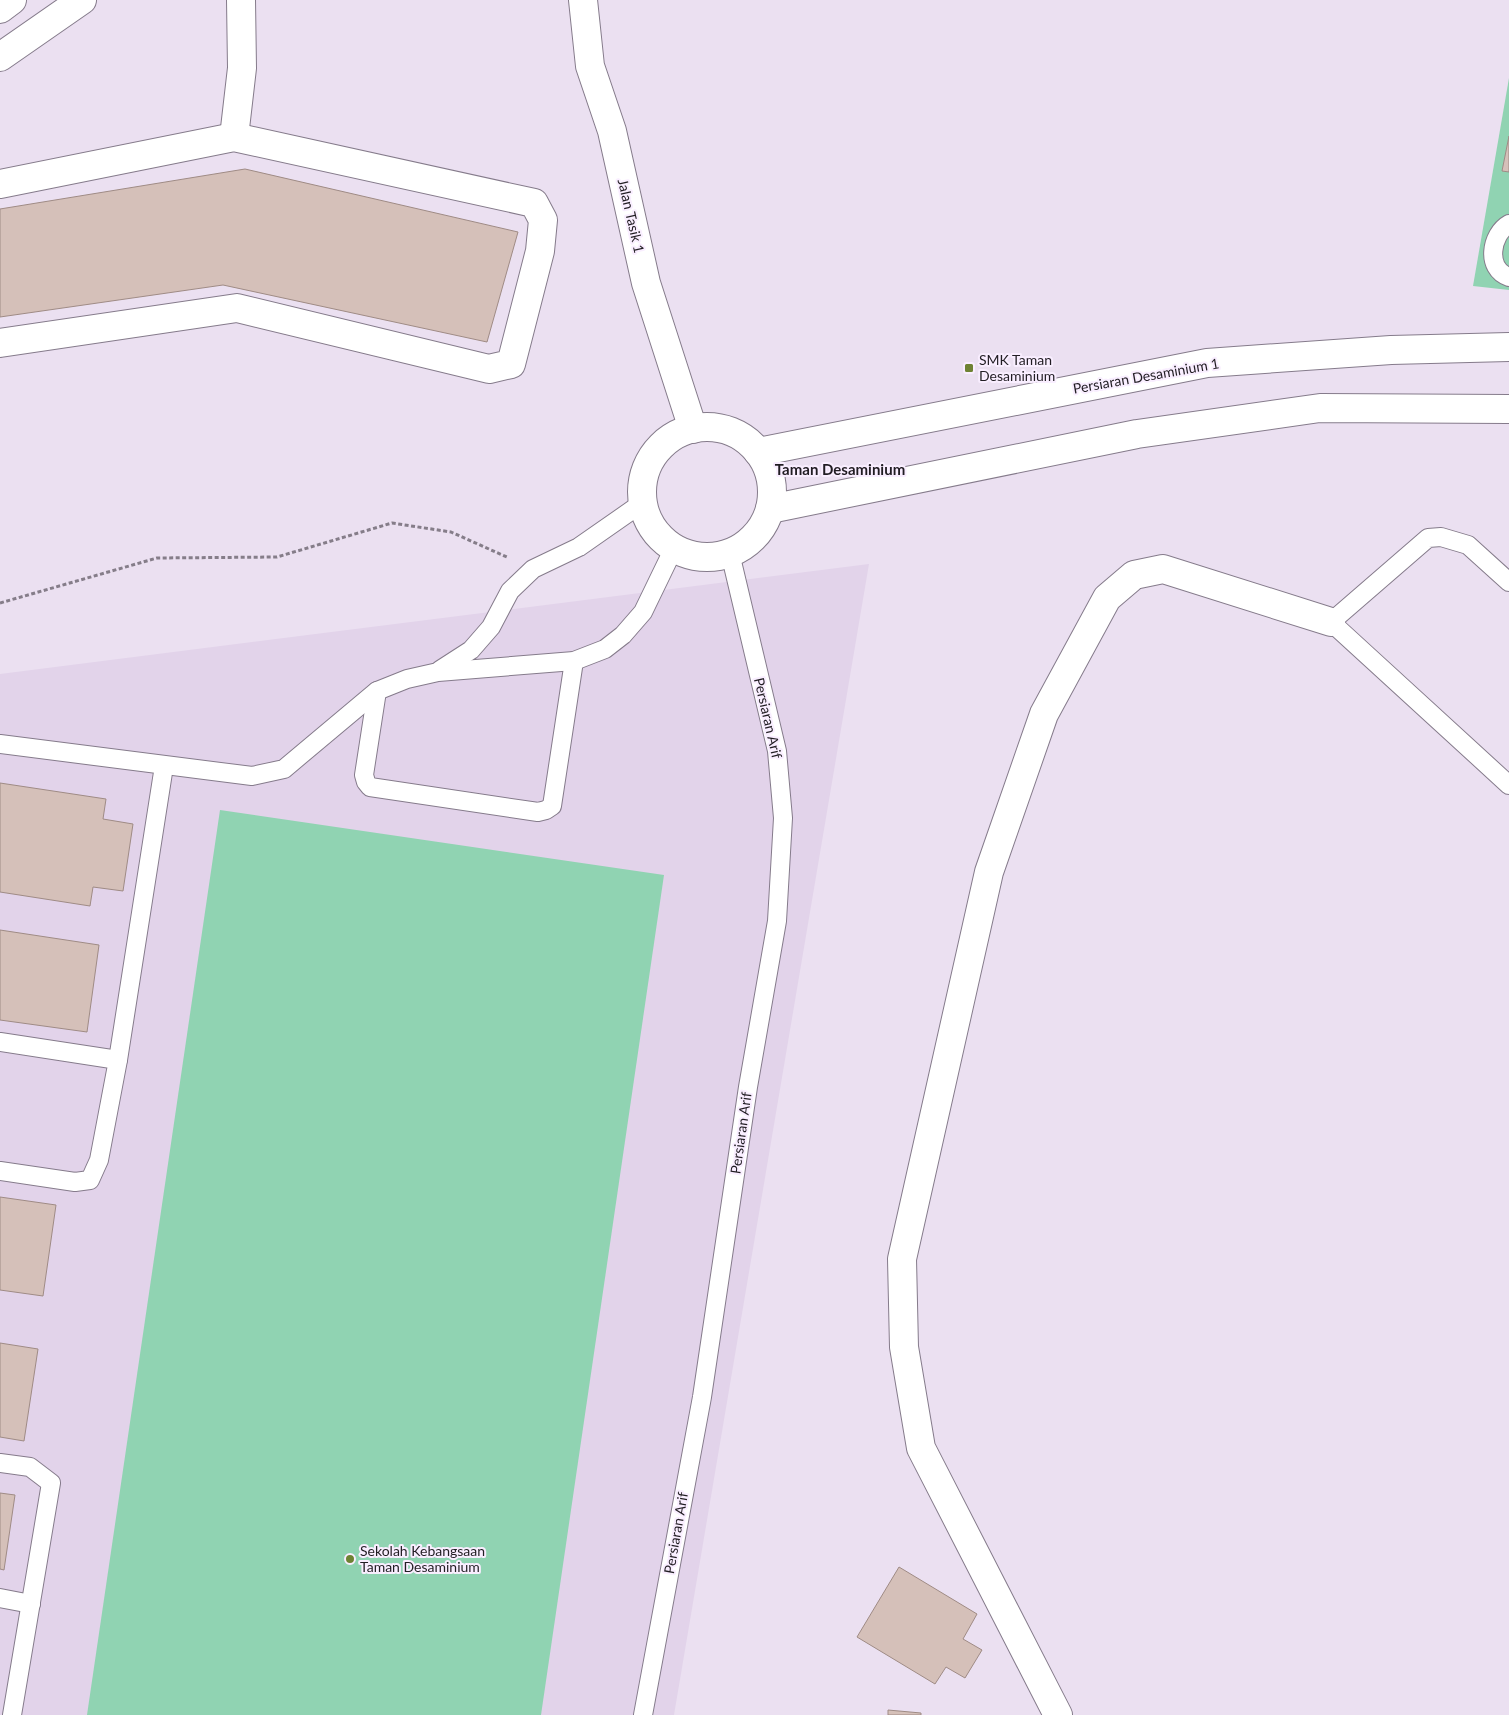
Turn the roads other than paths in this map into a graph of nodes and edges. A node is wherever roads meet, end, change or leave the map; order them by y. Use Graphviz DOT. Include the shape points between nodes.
graph roads {
  1 [pos="12,0"];
  2 [pos="82,0"];
  3 [pos="241,0"];
  4 [pos="584,0"];
  5 [pos="0,8"];
  6 [pos="0,57"];
  7 [pos="234,137"];
  8 [pos="0,184"];
  9 [pos="1509,224"];
  10 [pos="1509,277"];
  11 [pos="0,343"];
  12 [pos="1509,347"];
  13 [pos="1509,409"];
  14 [pos="693,429"];
  15 [pos="758,452"];
  16 [pos="642,503"];
  17 [pos="770,509"];
  18 [pos="674,548"];
  19 [pos="730,553"];
  20 [pos="1509,582"];
  21 [pos="1331,622"];
  22 [pos="574,661"];
  23 [pos="438,672"];
  24 [pos="377,691"];
  25 [pos="0,744"];
  26 [pos="164,766"];
  27 [pos="1509,785"];
  28 [pos="0,1042"];
  29 [pos="118,1060"];
  30 [pos="0,1171"];
  31 [pos="0,1463"];
  32 [pos="0,1598"];
  33 [pos="31,1604"];
  34 [pos="12,1715"];
  35 [pos="643,1715"];
  36 [pos="1058,1715"];
  1 -- 5 [label="street"];
  2 -- 6 [label="street"];
  3 -- 7 [label="street" via="242,68"];
  4 -- 14 [label="street, Jalan Tasik 1" via="590,66 612,132 646,283"];
  7 -- 8 [label="street"];
  7 -- 11 [label="street" via="534,203 543,220 540,251 511,364 489,369 237,308"];
  9 -- 10 [label="lane" via="1501,230 1493,262 1504,276"];
  12 -- 15 [label="street, Persiaran Desaminium 1" via="1391,350 1207,363"];
  13 -- 17 [label="street" via="1310,409 1136,434"];
  14 -- 15 [label="street" via="711,427 729,431"];
  14 -- 16 [label="street" via="674,436 659,448 648,464 642,483"];
  15 -- 17 [label="street" via="768,469 772,489"];
  16 -- 18 [label="street" via="648,521 659,537"];
  16 -- 23 [label="lane" via="579,547 533,569 510,591 491,627 471,650"];
  17 -- 19 [label="street" via="762,528 748,543"];
  18 -- 19 [label="street" via="692,555 711,557"];
  18 -- 22 [label="lane" via="643,612 624,635 606,649"];
  19 -- 35 [label="lane, Persiaran Arif" via="777,751 783,818 777,921 748,1087 702,1396"];
  20 -- 21 [label="lane" via="1468,545 1441,537 1428,538"];
  21 -- 27 [label="lane"];
  21 -- 36 [label="street" via="1163,569 1134,575 1107,598 1044,714 989,872 902,1259 904,1347 921,1448"];
  22 -- 23 [label="lane"];
  22 -- 24 [label="lane" via="552,806 538,812 370,787 364,775"];
  23 -- 24 [label="lane" via="407,679"];
  24 -- 26 [label="lane" via="284,769 252,776"];
  25 -- 26 [label="lane"];
  26 -- 29 [label="lane"];
  28 -- 29 [label="lane"];
  29 -- 30 [label="lane" via="99,1160 90,1180 75,1182"];
  31 -- 33 [label="lane" via="30,1467 51,1483"];
  32 -- 33 [label="lane"];
  33 -- 34 [label="lane"];
}
